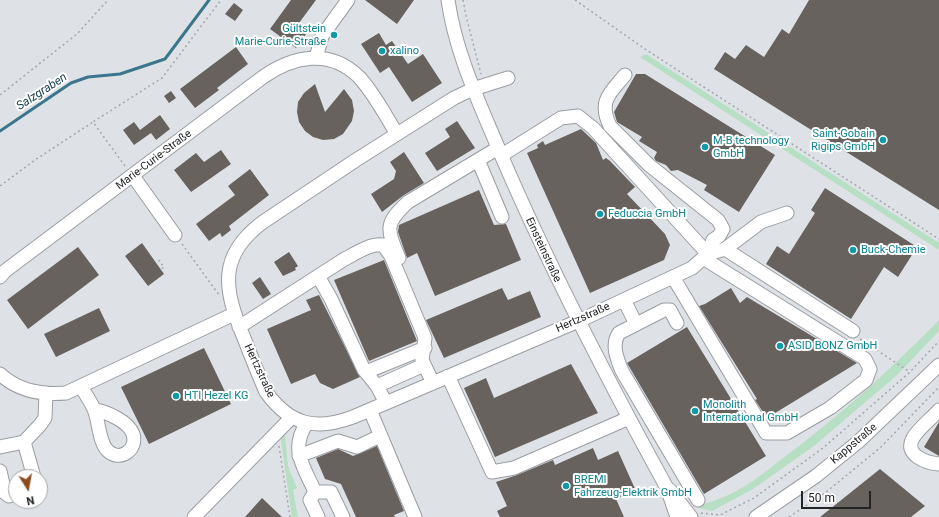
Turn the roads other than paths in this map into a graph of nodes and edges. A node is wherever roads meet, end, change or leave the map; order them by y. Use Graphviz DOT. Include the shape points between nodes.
graph roads {
  1 [pos="348,0"];
  2 [pos="448,0"];
  3 [pos="316,58"];
  4 [pos="625,75"];
  5 [pos="508,78"];
  6 [pos="478,87"];
  7 [pos="397,134"];
  8 [pos="500,152"];
  9 [pos="478,160"];
  10 [pos="133,176"];
  11 [pos="787,213"];
  12 [pos="502,217"];
  13 [pos="170,232"];
  14 [pos="725,249"];
  15 [pos="706,256"];
  16 [pos="318,276"];
  17 [pos="0,277"];
  18 [pos="672,277"];
  19 [pos="624,300"];
  20 [pos="418,306"];
  21 [pos="234,314"];
  22 [pos="577,321"];
  23 [pos="677,323"];
  24 [pos="636,324"];
  25 [pos="239,326"];
  26 [pos="853,331"];
  27 [pos="425,348"];
  28 [pos="424,365"];
  29 [pos="939,365"];
  30 [pos="366,372"];
  31 [pos="0,374"];
  32 [pos="448,376"];
  33 [pos="433,383"];
  34 [pos="377,386"];
  35 [pos="81,388"];
  36 [pos="46,394"];
  37 [pos="386,403"];
  38 [pos="95,410"];
  39 [pos="370,410"];
  40 [pos="939,410"];
  41 [pos="291,418"];
  42 [pos="629,418"];
  43 [pos="307,423"];
  44 [pos="380,436"];
  45 [pos="24,442"];
  46 [pos="0,447"];
  47 [pos="299,456"];
  48 [pos="939,464"];
  49 [pos="32,469"];
  50 [pos="0,471"];
  51 [pos="667,488"];
  52 [pos="315,492"];
  53 [pos="8,495"];
  54 [pos="696,510"];
  55 [pos="758,515"];
  56 [pos="194,517"];
  57 [pos="318,517"];
  58 [pos="343,517"];
  59 [pos="415,517"];
  60 [pos="677,517"];
  61 [pos="746,517"];
  1 -- 3 [label="street" via="322,36"];
  2 -- 6 [label="street, Einsteinstraße" via="458,46"];
  3 -- 7 [label="street, Marie-Curie-Straße" via="338,64 358,76"];
  3 -- 10 [label="street, Marie-Curie-Straße" via="294,60 276,68"];
  4 -- 15 [label="street" via="605,98 606,118 610,126 649,165 718,220 723,229 713,240"];
  5 -- 6 [label="street, Hertzstraße"];
  6 -- 7 [label="street, Hertzstraße" via="454,98"];
  6 -- 8 [label="street, Einsteinstraße"];
  7 -- 21 [label="street, Hertzstraße" via="249,233 237,248 230,264 227,282"];
  8 -- 9 [label="street"];
  8 -- 15 [label="street" via="561,118 578,116 593,128"];
  8 -- 22 [label="street, Einsteinstraße"];
  9 -- 12 [label="street"];
  9 -- 20 [label="street" via="408,202 391,220 391,239"];
  10 -- 13 [label="street"];
  10 -- 17 [label="street, Marie-Curie-Straße"];
  11 -- 14 [label="street" via="761,222"];
  14 -- 15 [label="street"];
  14 -- 26 [label="street"];
  15 -- 18 [label="street, Hertzstraße" via="692,268"];
  15 -- 18 [label="street" via="865,359 870,369 866,380 830,408 787,433 766,433"];
  16 -- 25 [label="street"];
  16 -- 27 [label="street" via="361,251 379,244 383,245 391,256 425,338"];
  16 -- 30 [label="street"];
  18 -- 19 [label="street, Hertzstraße"];
  19 -- 22 [label="street, Hertzstraße"];
  19 -- 24 [label="street"];
  21 -- 25 [label="street, Hertzstraße"];
  21 -- 35 [label="street"];
  22 -- 32 [label="street, Hertzstraße"];
  22 -- 42 [label="street, Einsteinstraße"];
  23 -- 24 [label="street" via="670,310 664,310"];
  24 -- 54 [label="street" via="615,338 615,349 622,371"];
  25 -- 41 [label="street, Hertzstraße" via="266,392"];
  27 -- 28 [label="street" via="422,360"];
  27 -- 30 [label="street"];
  28 -- 33 [label="street"];
  28 -- 34 [label="street"];
  29 -- 55 [label="street, Kappstraße" via="858,442 816,476"];
  30 -- 34 [label="street"];
  31 -- 36 [label="street" via="19,387"];
  32 -- 33 [label="street, Hertzstraße"];
  32 -- 42 [label="street" via="492,472 514,468"];
  33 -- 37 [label="street, Hertzstraße"];
  34 -- 37 [label="street"];
  35 -- 36 [label="street" via="66,393"];
  35 -- 38 [label="street"];
  36 -- 45 [label="street" via="44,418 40,426"];
  37 -- 39 [label="street, Hertzstraße"];
  39 -- 43 [label="street, Hertzstraße" via="338,423"];
  39 -- 44 [label="street"];
  40 -- 48 [label="street" via="912,439 911,449 918,458"];
  41 -- 43 [label="street, Hertzstraße"];
  41 -- 56 [label="street"];
  42 -- 51 [label="street, Einsteinstraße"];
  43 -- 47 [label="street" via="299,436"];
  44 -- 47 [label="street" via="357,447 338,441"];
  44 -- 59 [label="street"];
  45 -- 46 [label="street"];
  45 -- 49 [label="street"];
  47 -- 52 [label="street"];
  50 -- 53 [label="street"];
  51 -- 54 [label="street, Einsteinstraße" via="679,500"];
  51 -- 60 [label="street, Einsteinstraße"];
  52 -- 57 [label="street" via="310,500"];
  52 -- 58 [label="street" via="331,492"];
  55 -- 61 [label="street, Kappstraße"];
}
